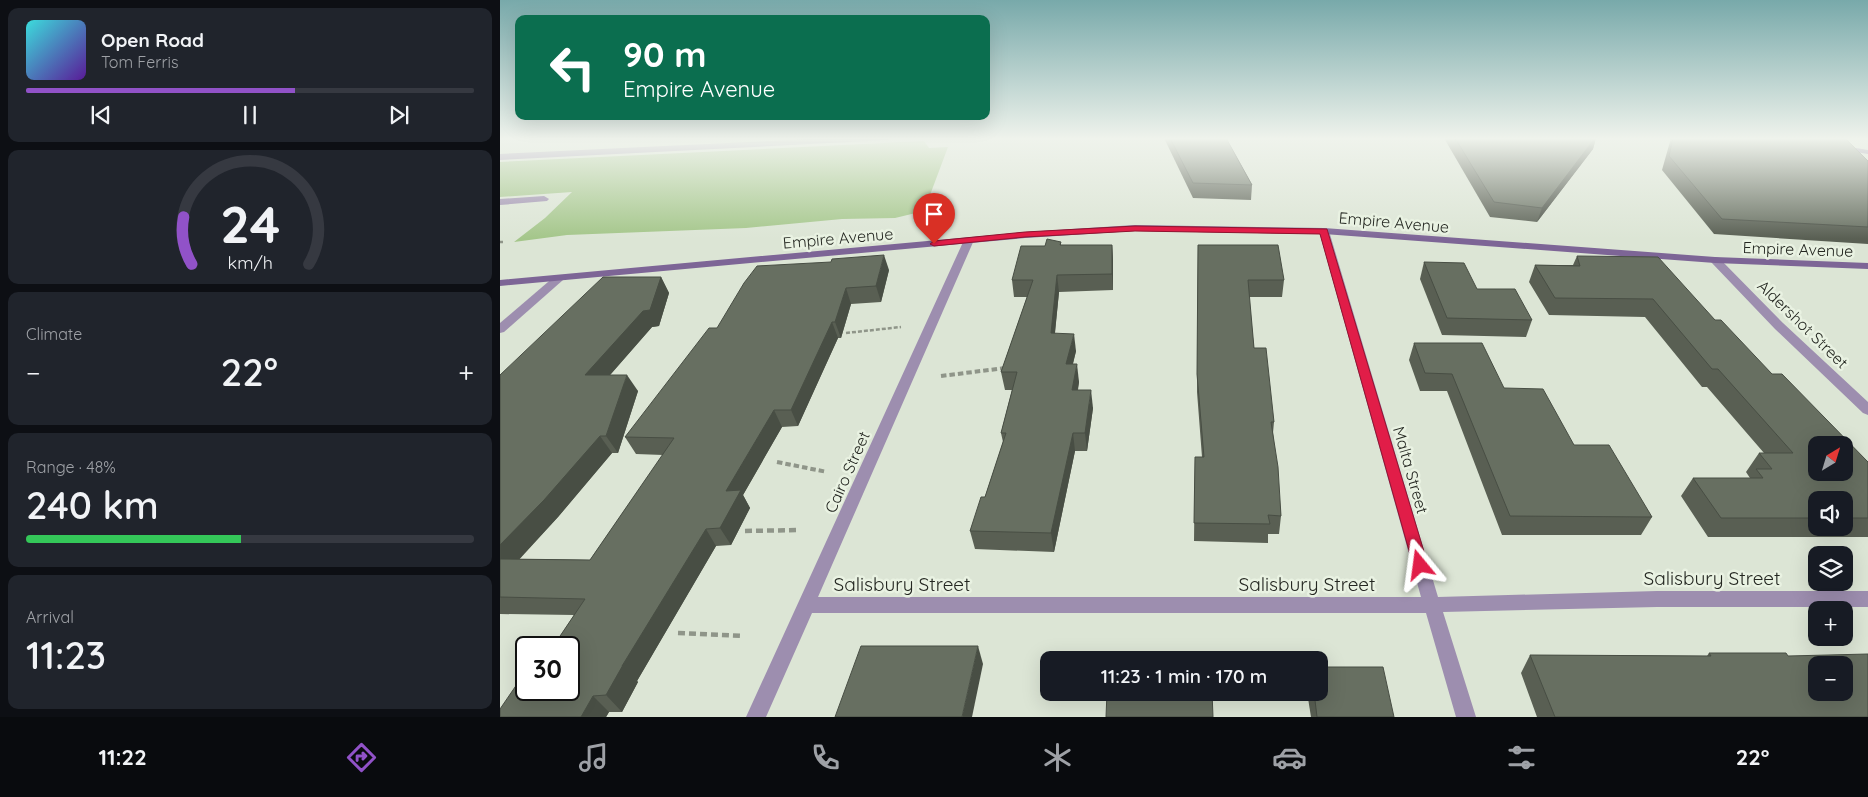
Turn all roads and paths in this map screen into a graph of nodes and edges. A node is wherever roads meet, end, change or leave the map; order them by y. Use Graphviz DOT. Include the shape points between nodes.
graph roads {
  1 [pos="544,199"];
  2 [pos="500,202"];
  3 [pos="1324,231"];
  4 [pos="969,240"];
  5 [pos="1715,260"];
  6 [pos="1868,266"];
  7 [pos="560,278"];
  8 [pos="500,283"];
  9 [pos="901,327"];
  10 [pos="500,329"];
  11 [pos="846,333"];
  12 [pos="1005,368"];
  13 [pos="941,376"];
  14 [pos="1868,410"];
  15 [pos="777,462"];
  16 [pos="827,472"];
  17 [pos="798,530"];
  18 [pos="745,531"];
  19 [pos="1868,599"];
  20 [pos="806,605"];
  21 [pos="1432,605"];
  22 [pos="678,633"];
  23 [pos="743,636"];
  24 [pos="756,717"];
  25 [pos="1466,717"];
  1 -- 2 [label="street"];
  3 -- 4 [label="street, Empire Avenue" via="1135,228"];
  3 -- 5 [label="street, Empire Avenue"];
  3 -- 21 [label="street, Malta Street"];
  4 -- 7 [label="street, Empire Avenue"];
  4 -- 20 [label="street, Cairo Street"];
  5 -- 6 [label="street, Empire Avenue"];
  5 -- 14 [label="street, Aldershot Street"];
  7 -- 8 [label="street, Empire Avenue"];
  7 -- 10 [label="street"];
  9 -- 11 [label="path"];
  12 -- 13 [label="path"];
  15 -- 16 [label="path"];
  17 -- 18 [label="path"];
  19 -- 21 [label="street, Salisbury Street" via="1657,599"];
  20 -- 21 [label="street, Salisbury Street"];
  20 -- 24 [label="street, Cairo Street"];
  21 -- 25 [label="street, Malta Street"];
  22 -- 23 [label="path"];
}
